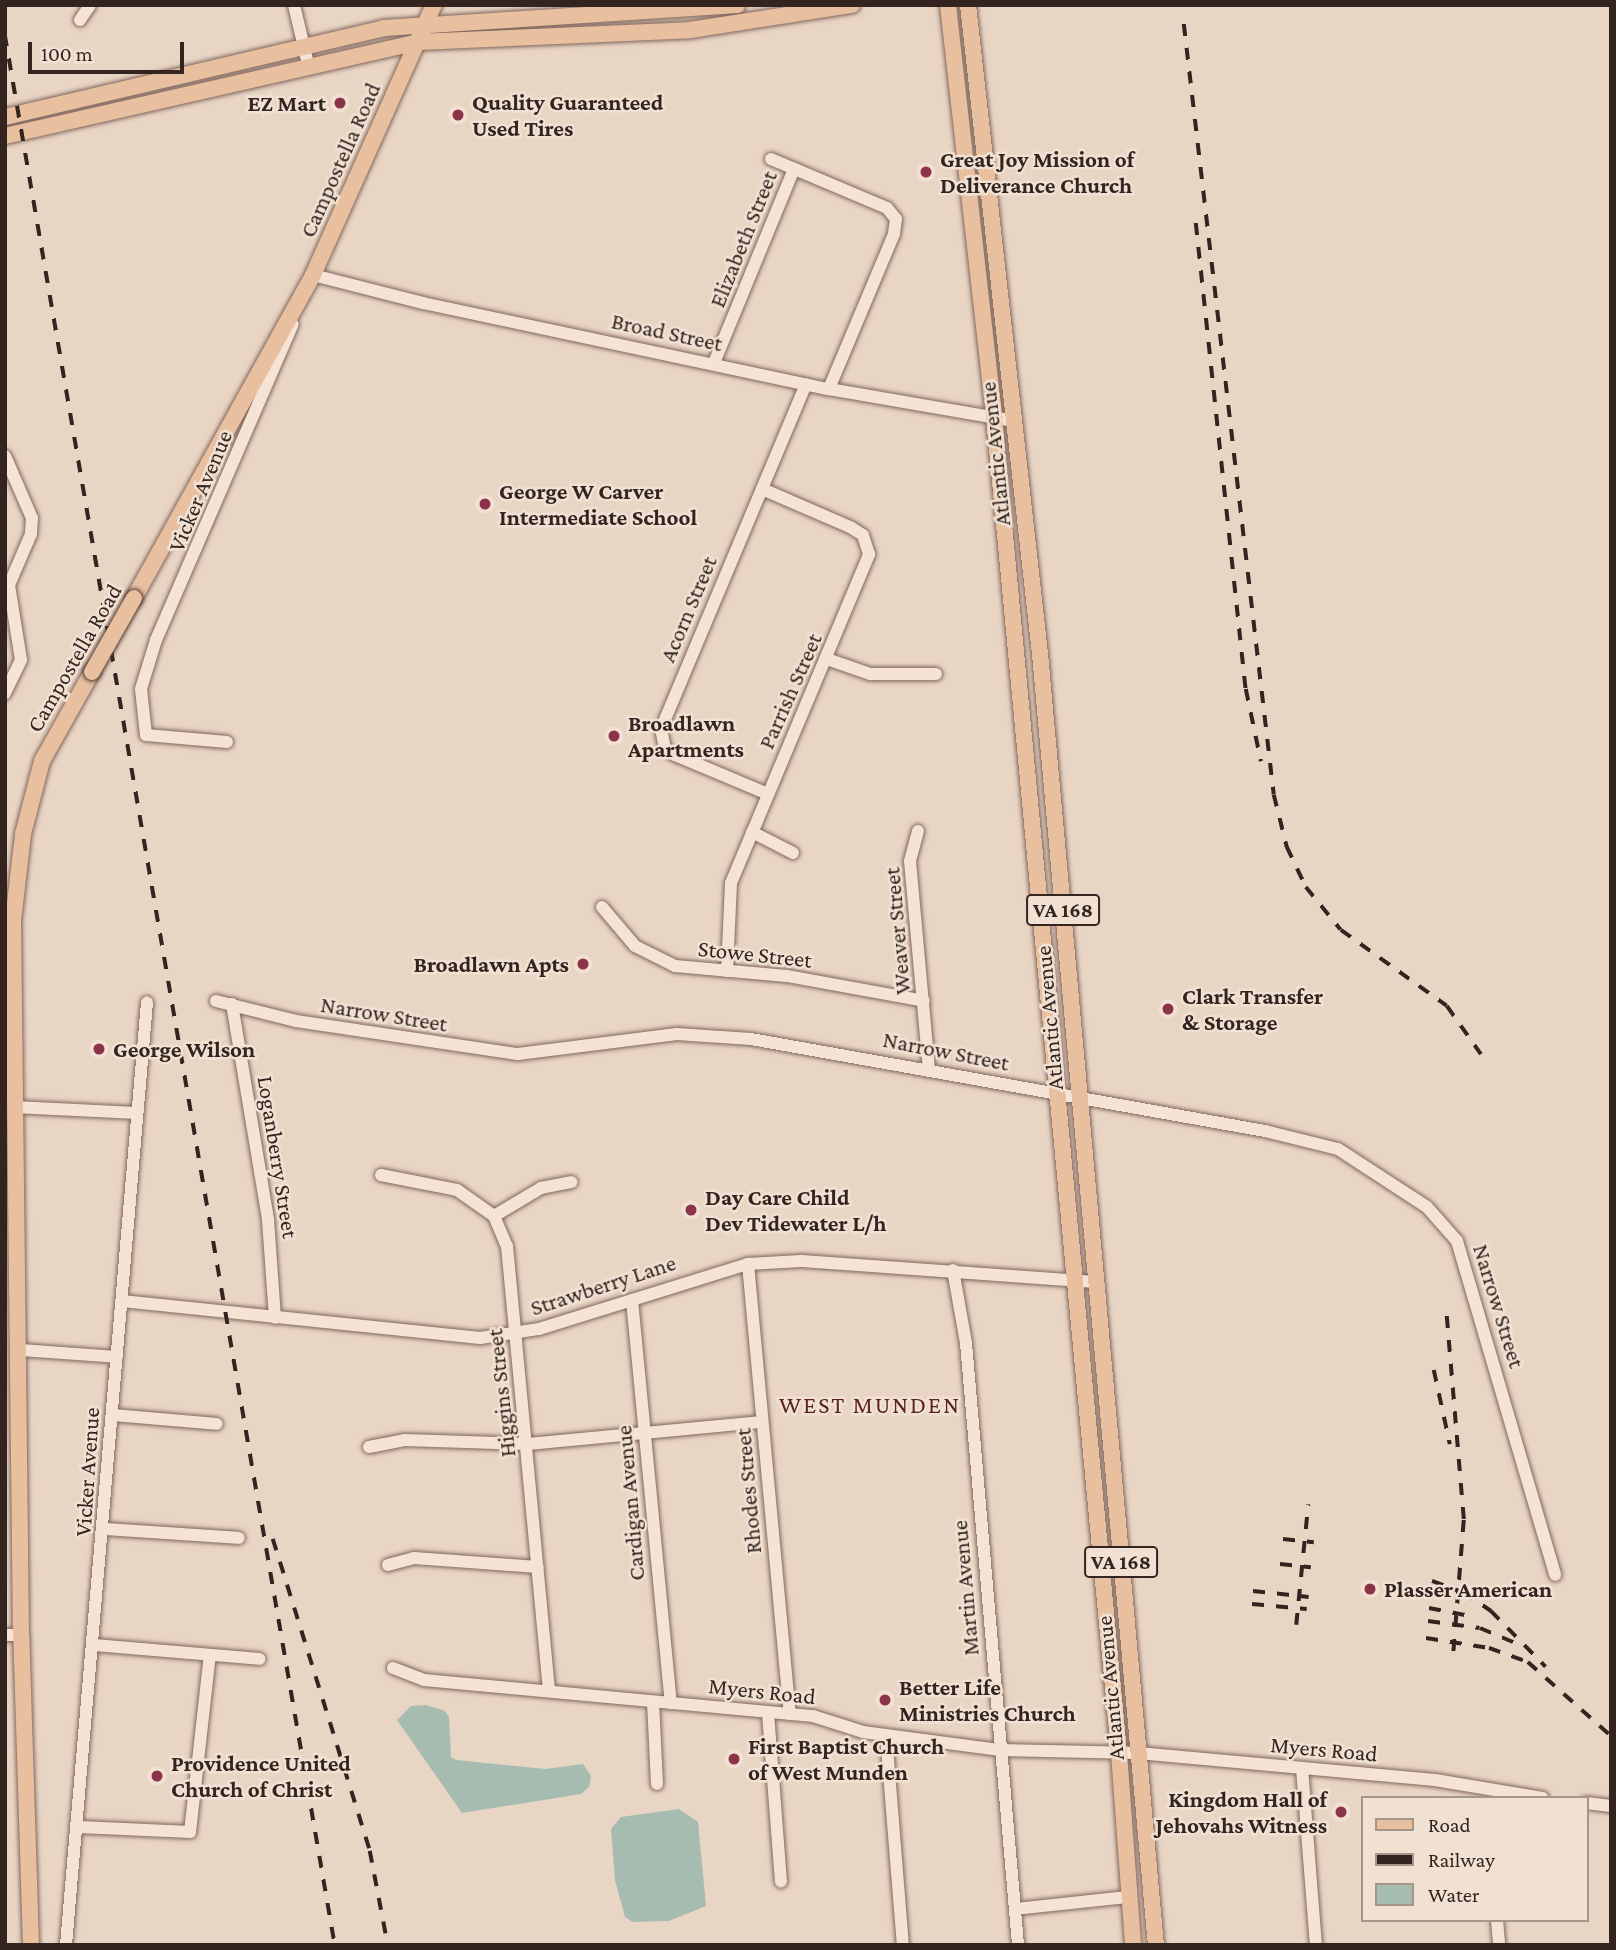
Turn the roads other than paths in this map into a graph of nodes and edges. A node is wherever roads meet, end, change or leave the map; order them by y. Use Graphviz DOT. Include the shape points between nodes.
graph roads {
  1 [pos="90,5"];
  2 [pos="294,5"];
  3 [pos="434,5"];
  4 [pos="737,5"];
  5 [pos="852,5"];
  6 [pos="948,5"];
  7 [pos="968,5"];
  8 [pos="683,11"];
  9 [pos="80,20"];
  10 [pos="426,23"];
  11 [pos="607,34"];
  12 [pos="418,41"];
  13 [pos="304,46"];
  14 [pos="308,64"];
  15 [pos="5,117"];
  16 [pos="5,136"];
  17 [pos="771,159"];
  18 [pos="794,169"];
  19 [pos="313,275"];
  20 [pos="714,363"];
  21 [pos="806,384"];
  22 [pos="829,389"];
  23 [pos="994,417"];
  24 [pos="1014,421"];
  25 [pos="5,456"];
  26 [pos="762,489"];
  27 [pos="827,660"];
  28 [pos="936,674"];
  29 [pos="5,693"];
  30 [pos="227,742"];
  31 [pos="768,794"];
  32 [pos="918,831"];
  33 [pos="752,832"];
  34 [pos="793,853"];
  35 [pos="602,907"];
  36 [pos="727,971"];
  37 [pos="216,1001"];
  38 [pos="924,1001"];
  39 [pos="147,1002"];
  40 [pos="232,1004"];
  41 [pos="929,1069"];
  42 [pos="1058,1094"];
  43 [pos="1079,1098"];
  44 [pos="15,1107"];
  45 [pos="136,1113"];
  46 [pos="380,1175"];
  47 [pos="570,1182"];
  48 [pos="494,1216"];
  49 [pos="12,1229"];
  50 [pos="748,1264"];
  51 [pos="953,1270"];
  52 [pos="1073,1279"];
  53 [pos="1096,1282"];
  54 [pos="632,1300"];
  55 [pos="122,1301"];
  56 [pos="275,1318"];
  57 [pos="516,1335"];
  58 [pos="20,1350"];
  59 [pos="117,1357"];
  60 [pos="113,1415"];
  61 [pos="762,1422"];
  62 [pos="217,1424"];
  63 [pos="645,1436"];
  64 [pos="528,1444"];
  65 [pos="369,1447"];
  66 [pos="104,1529"];
  67 [pos="239,1538"];
  68 [pos="388,1565"];
  69 [pos="538,1567"];
  70 [pos="1555,1575"];
  71 [pos="13,1635"];
  72 [pos="94,1645"];
  73 [pos="210,1655"];
  74 [pos="259,1659"];
  75 [pos="393,1668"];
  76 [pos="550,1691"];
  77 [pos="653,1702"];
  78 [pos="671,1703"];
  79 [pos="768,1713"];
  80 [pos="790,1713"];
  81 [pos="886,1735"];
  82 [pos="999,1750"];
  83 [pos="1119,1753"];
  84 [pos="1138,1753"];
  85 [pos="1302,1768"];
  86 [pos="657,1784"];
  87 [pos="1489,1795"];
  88 [pos="1507,1796"];
  89 [pos="1588,1803"];
  90 [pos="1611,1806"];
  91 [pos="79,1826"];
  92 [pos="781,1882"];
  93 [pos="1128,1897"];
  94 [pos="1015,1909"];
  95 [pos="1497,1922"];
  96 [pos="32,1945"];
  97 [pos="66,1945"];
  98 [pos="903,1945"];
  99 [pos="1018,1945"];
  100 [pos="1133,1945"];
  101 [pos="1156,1945"];
  102 [pos="1316,1945"];
  103 [pos="1499,1945"];
  1 -- 9 [label="street"];
  2 -- 13 [label="street"];
  3 -- 10 [label="main road, Campostella Road"];
  4 -- 8 [label="main road"];
  5 -- 11 [label="main road" via="721,27"];
  6 -- 23 [label="main road, Atlantic Avenue / VA 168"];
  7 -- 24 [label="main road, Atlantic Avenue / VA 168"];
  8 -- 10 [label="main road"];
  8 -- 11 [label="main road" via="676,20 623,26"];
  10 -- 12 [label="main road, Campostella Road"];
  10 -- 13 [label="main road"];
  11 -- 12 [label="main road"];
  12 -- 14 [label="main road"];
  12 -- 19 [label="main road, Campostella Road"];
  13 -- 14 [label="street"];
  13 -- 15 [label="main road"];
  14 -- 16 [label="main road"];
  17 -- 18 [label="street"];
  18 -- 20 [label="street, Elizabeth Street"];
  18 -- 22 [label="street" via="887,208 896,219 894,234"];
  19 -- 20 [label="street, Broad Street" via="423,303"];
  19 -- 30 [label="street, Vicker Avenue" via="145,668 139,707 146,735"];
  19 -- 44 [label="main road, Campostella Road, bridge" via="42,761 23,834 13,921"];
  20 -- 21 [label="street, Broad Street"];
  21 -- 22 [label="street, Broad Street"];
  21 -- 26 [label="street, Acorn Street"];
  22 -- 23 [label="street, Broad Street"];
  23 -- 24 [label="street, Broad Street"];
  23 -- 42 [label="main road, Atlantic Avenue / VA 168"];
  24 -- 43 [label="main road, Atlantic Avenue / VA 168"];
  25 -- 29 [label="street" via="30,505 31,534 9,584 21,660"];
  26 -- 27 [label="street, Parrish Street" via="850,527 869,546 866,565"];
  26 -- 31 [label="street, Acorn Street" via="666,714 661,739 675,755"];
  27 -- 28 [label="street" via="870,674"];
  27 -- 31 [label="street, Parrish Street"];
  31 -- 33 [label="street, Parrish Street"];
  32 -- 38 [label="street, Weaver Street" via="910,861"];
  33 -- 34 [label="street"];
  33 -- 36 [label="street, Parrish Street" via="731,883"];
  35 -- 36 [label="street, Stowe Street" via="635,947 653,958 675,967"];
  36 -- 38 [label="street, Stowe Street" via="787,976"];
  37 -- 40 [label="street, Narrow Street"];
  38 -- 41 [label="street, Weaver Street"];
  39 -- 45 [label="street, Vicker Avenue"];
  40 -- 41 [label="street, Narrow Street" via="296,1021 518,1054 677,1034 811,1047"];
  40 -- 56 [label="street, Loganberry Street" via="271,1245"];
  41 -- 42 [label="street, Narrow Street"];
  42 -- 43 [label="street, Narrow Street"];
  42 -- 52 [label="main road, Atlantic Avenue / VA 168"];
  43 -- 53 [label="main road, Atlantic Avenue / VA 168"];
  43 -- 70 [label="street, Narrow Street" via="1338,1149 1427,1207 1452,1234 1466,1259"];
  44 -- 45 [label="street"];
  44 -- 49 [label="main road, Campostella Road"];
  45 -- 55 [label="street, Vicker Avenue"];
  46 -- 48 [label="street" via="457,1190"];
  47 -- 48 [label="street" via="541,1188"];
  48 -- 57 [label="street, Higgins Street" via="507,1246"];
  49 -- 58 [label="main road, Campostella Road"];
  50 -- 51 [label="street, Strawberry Lane" via="801,1261"];
  50 -- 54 [label="street, Strawberry Lane"];
  50 -- 61 [label="street, Rhodes Street"];
  51 -- 52 [label="street, Strawberry Lane"];
  51 -- 82 [label="street, Martin Avenue" via="965,1343"];
  52 -- 53 [label="street, Strawberry Lane"];
  52 -- 83 [label="main road, Atlantic Avenue / VA 168"];
  53 -- 84 [label="main road, Atlantic Avenue / VA 168"];
  54 -- 57 [label="street, Strawberry Lane"];
  54 -- 63 [label="street, Cardigan Avenue"];
  55 -- 56 [label="street, Strawberry Lane"];
  55 -- 59 [label="street, Vicker Avenue"];
  56 -- 57 [label="street, Strawberry Lane" via="432,1335"];
  57 -- 64 [label="street, Higgins Street"];
  58 -- 59 [label="street"];
  58 -- 71 [label="main road, Campostella Road"];
  59 -- 60 [label="street, Vicker Avenue"];
  60 -- 62 [label="street"];
  60 -- 66 [label="street, Vicker Avenue"];
  61 -- 63 [label="street"];
  61 -- 80 [label="street, Rhodes Street"];
  63 -- 64 [label="street"];
  63 -- 78 [label="street, Cardigan Avenue"];
  64 -- 65 [label="street" via="404,1440"];
  64 -- 69 [label="street, Higgins Street"];
  66 -- 67 [label="street"];
  66 -- 72 [label="street, Vicker Avenue"];
  68 -- 69 [label="street" via="414,1558"];
  69 -- 76 [label="street, Higgins Street"];
  71 -- 96 [label="main road, Campostella Road"];
  72 -- 73 [label="street"];
  72 -- 91 [label="street, Vicker Avenue"];
  73 -- 74 [label="street"];
  73 -- 91 [label="street" via="190,1832"];
  75 -- 76 [label="street, Myers Road" via="424,1680"];
  76 -- 77 [label="street, Myers Road"];
  77 -- 78 [label="street, Myers Road"];
  77 -- 86 [label="street"];
  78 -- 79 [label="street, Myers Road"];
  79 -- 80 [label="street, Myers Road"];
  79 -- 92 [label="street"];
  80 -- 81 [label="street, Myers Road"];
  81 -- 82 [label="street, Myers Road"];
  81 -- 98 [label="street"];
  82 -- 83 [label="street, Myers Road"];
  82 -- 94 [label="street, Martin Avenue"];
  83 -- 84 [label="street, Myers Road"];
  83 -- 93 [label="main road, Atlantic Avenue / VA 168"];
  84 -- 85 [label="street, Myers Road"];
  84 -- 101 [label="main road, Atlantic Avenue / VA 168"];
  85 -- 87 [label="street, Myers Road" via="1435,1780"];
  85 -- 102 [label="street"];
  87 -- 88 [label="street, Myers Road"];
  89 -- 90 [label="street"];
  91 -- 97 [label="street, Vicker Avenue"];
  93 -- 94 [label="street"];
  93 -- 100 [label="main road, Atlantic Avenue / VA 168"];
  94 -- 99 [label="street, Martin Avenue"];
  95 -- 103 [label="street"];
}
